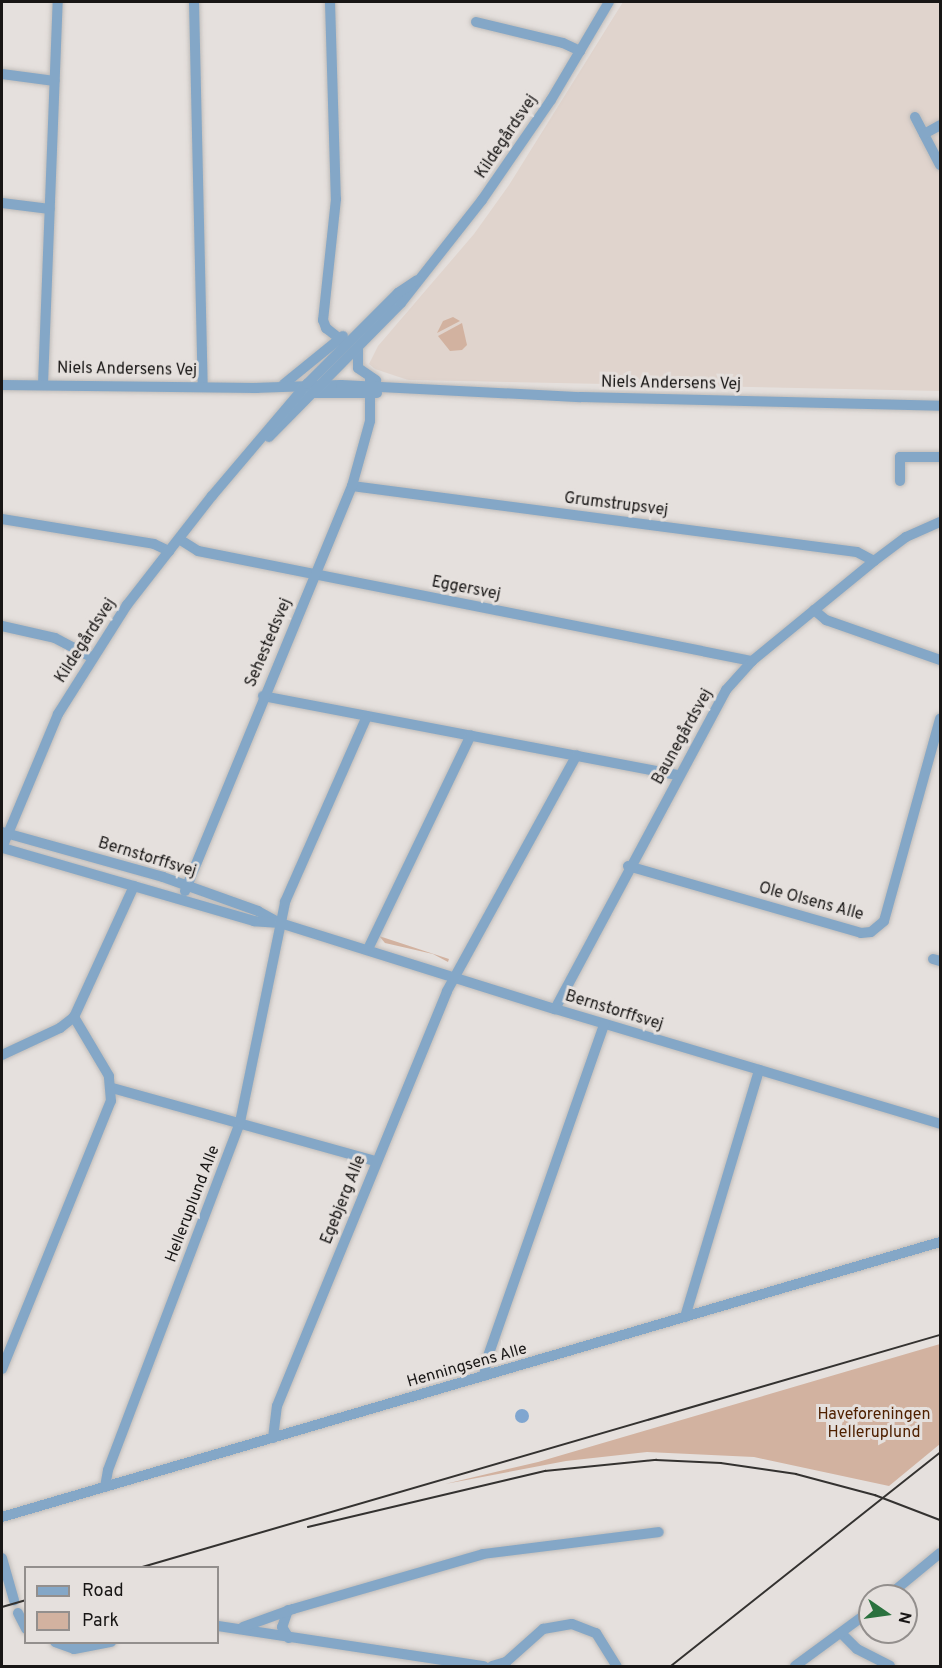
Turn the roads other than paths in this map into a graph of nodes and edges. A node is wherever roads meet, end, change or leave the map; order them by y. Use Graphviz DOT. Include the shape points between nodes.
graph roads {
  1 [pos="58,2"];
  2 [pos="194,2"];
  3 [pos="330,2"];
  4 [pos="609,2"];
  5 [pos="476,22"];
  6 [pos="580,51"];
  7 [pos="2,74"];
  8 [pos="55,81"];
  9 [pos="915,117"];
  10 [pos="940,125"];
  11 [pos="924,134"];
  12 [pos="940,165"];
  13 [pos="2,203"];
  14 [pos="50,209"];
  15 [pos="417,280"];
  16 [pos="358,331"];
  17 [pos="339,338"];
  18 [pos="358,348"];
  19 [pos="43,384"];
  20 [pos="323,384"];
  21 [pos="2,385"];
  22 [pos="204,386"];
  23 [pos="277,386"];
  24 [pos="370,386"];
  25 [pos="253,388"];
  26 [pos="304,388"];
  27 [pos="401,390"];
  28 [pos="315,393"];
  29 [pos="940,406"];
  30 [pos="940,457"];
  31 [pos="232,472"];
  32 [pos="900,481"];
  33 [pos="352,486"];
  34 [pos="2,519"];
  35 [pos="940,522"];
  36 [pos="178,538"];
  37 [pos="169,551"];
  38 [pos="874,561"];
  39 [pos="314,574"];
  40 [pos="814,610"];
  41 [pos="2,626"];
  42 [pos="91,657"];
  43 [pos="940,660"];
  44 [pos="752,661"];
  45 [pos="263,696"];
  46 [pos="367,716"];
  47 [pos="940,719"];
  48 [pos="471,735"];
  49 [pos="577,755"];
  50 [pos="678,775"];
  51 [pos="4,832"];
  52 [pos="2,848"];
  53 [pos="628,866"];
  54 [pos="187,885"];
  55 [pos="135,886"];
  56 [pos="182,900"];
  57 [pos="279,923"];
  58 [pos="368,949"];
  59 [pos="454,976"];
  60 [pos="555,1009"];
  61 [pos="74,1017"];
  62 [pos="604,1024"];
  63 [pos="2,1055"];
  64 [pos="759,1070"];
  65 [pos="112,1088"];
  66 [pos="240,1122"];
  67 [pos="940,1124"];
  68 [pos="376,1161"];
  69 [pos="940,1242"];
  70 [pos="685,1317"];
  71 [pos="2,1369"];
  72 [pos="484,1376"];
  73 [pos="273,1438"];
  74 [pos="105,1487"];
  75 [pos="2,1517"];
  76 [pos="658,1532"];
  77 [pos="940,1553"];
  78 [pos="2,1558"];
  79 [pos="903,1584"];
  80 [pos="14,1600"];
  81 [pos="288,1610"];
  82 [pos="18,1613"];
  83 [pos="858,1621"];
  84 [pos="24,1625"];
  85 [pos="219,1626"];
  86 [pos="243,1627"];
  87 [pos="842,1634"];
  88 [pos="289,1638"];
  89 [pos="60,1644"];
  90 [pos="100,1644"];
  91 [pos="484,1666"];
  92 [pos="492,1666"];
  93 [pos="617,1666"];
  94 [pos="795,1666"];
  95 [pos="890,1666"];
  1 -- 8 [label="street"];
  2 -- 22 [label="street"];
  3 -- 17 [label="street" via="336,199 323,320 326,328"];
  4 -- 6 [label="street, Kildegårdsvej"];
  5 -- 6 [label="street" via="563,43"];
  6 -- 15 [label="street, Kildegårdsvej" via="505,169"];
  7 -- 8 [label="street"];
  8 -- 14 [label="street"];
  9 -- 11 [label="street"];
  10 -- 11 [label="street"];
  11 -- 12 [label="street"];
  13 -- 14 [label="street"];
  14 -- 19 [label="street"];
  15 -- 16 [label="street, Kildegårdsvej"];
  15 -- 18 [label="street, Kildegårdsvej"];
  16 -- 17 [label="street, Kildegårdsvej"];
  16 -- 26 [label="street, Kildegårdsvej"];
  17 -- 23 [label="street, Kildegårdsvej" via="292,380"];
  18 -- 20 [label="street, Kildegårdsvej"];
  18 -- 24 [label="street" via="358,368"];
  19 -- 21 [label="street, Niels Andersens Vej"];
  19 -- 22 [label="street, Niels Andersens Vej"];
  20 -- 24 [label="street, Niels Andersens Vej"];
  20 -- 26 [label="street, Niels Andersens Vej"];
  20 -- 28 [label="street, Kildegårdsvej"];
  22 -- 25 [label="street, Niels Andersens Vej"];
  23 -- 25 [label="street, Niels Andersens Vej"];
  23 -- 26 [label="street, Niels Andersens Vej"];
  24 -- 27 [label="street"];
  24 -- 27 [label="street, Niels Andersens Vej"];
  24 -- 28 [label="street, Niels Andersens Vej"];
  24 -- 33 [label="street, Sehestedsvej" via="364,451"];
  25 -- 26 [label="street, Niels Andersens Vej"];
  26 -- 28 [label="street, Niels Andersens Vej"];
  26 -- 31 [label="street, Kildegårdsvej"];
  27 -- 29 [label="street, Niels Andersens Vej"];
  28 -- 31 [label="street, Kildegårdsvej"];
  30 -- 32 [label="street" via="900,457"];
  31 -- 36 [label="street, Kildegårdsvej"];
  33 -- 38 [label="street, Grumstrupsvej" via="857,552"];
  33 -- 39 [label="street, Sehestedsvej"];
  34 -- 37 [label="street" via="154,544"];
  35 -- 38 [label="street, Baunegårdsvej" via="906,537"];
  36 -- 37 [label="street, Kildegårdsvej"];
  36 -- 39 [label="street, Eggersvej" via="198,551"];
  37 -- 42 [label="street, Kildegårdsvej"];
  38 -- 40 [label="street, Baunegårdsvej"];
  39 -- 44 [label="street, Eggersvej"];
  39 -- 45 [label="street, Sehestedsvej"];
  40 -- 43 [label="street" via="826,620"];
  40 -- 44 [label="street, Baunegårdsvej"];
  41 -- 42 [label="street" via="55,638"];
  42 -- 51 [label="street, Kildegårdsvej" via="49,732"];
  44 -- 50 [label="street, Baunegårdsvej" via="714,708"];
  45 -- 46 [label="street"];
  45 -- 54 [label="street, Sehestedsvej"];
  46 -- 48 [label="street"];
  46 -- 57 [label="street, Helleruplund Alle"];
  47 -- 53 [label="street, Ole Olsens Alle" via="884,921 872,932 861,933"];
  48 -- 49 [label="street"];
  48 -- 58 [label="street"];
  49 -- 50 [label="street"];
  49 -- 59 [label="street, Egebjerg Alle"];
  50 -- 53 [label="street, Baunegårdsvej"];
  51 -- 52 [label="street, Kildegårdsvej"];
  51 -- 54 [label="street, Bernstorffsvej"];
  52 -- 55 [label="street, Bernstorffsvej"];
  53 -- 60 [label="street, Baunegårdsvej"];
  54 -- 56 [label="street, Sehestedsvej"];
  54 -- 57 [label="street, Bernstorffsvej"];
  55 -- 56 [label="street, Bernstorffsvej"];
  55 -- 61 [label="street"];
  56 -- 57 [label="street, Bernstorffsvej" via="254,921"];
  57 -- 58 [label="street, Bernstorffsvej"];
  57 -- 66 [label="street, Helleruplund Alle"];
  58 -- 59 [label="street, Bernstorffsvej"];
  59 -- 60 [label="street, Bernstorffsvej"];
  59 -- 68 [label="street, Egebjerg Alle"];
  60 -- 62 [label="street, Bernstorffsvej"];
  61 -- 63 [label="street" via="60,1028"];
  61 -- 65 [label="street"];
  62 -- 64 [label="street, Bernstorffsvej"];
  62 -- 72 [label="street"];
  64 -- 67 [label="street, Bernstorffsvej"];
  64 -- 70 [label="street"];
  65 -- 66 [label="street"];
  65 -- 71 [label="street" via="111,1101"];
  66 -- 68 [label="street"];
  66 -- 74 [label="street, Helleruplund Alle" via="108,1470"];
  68 -- 73 [label="street, Egebjerg Alle" via="277,1406"];
  69 -- 70 [label="street, Henningsens Alle"];
  70 -- 72 [label="street, Henningsens Alle"];
  72 -- 73 [label="street, Henningsens Alle"];
  73 -- 74 [label="street, Henningsens Alle"];
  74 -- 75 [label="street, Henningsens Alle"];
  76 -- 81 [label="street" via="483,1554"];
  77 -- 79 [label="street"];
  78 -- 80 [label="street"];
  81 -- 86 [label="street"];
  81 -- 88 [label="street" via="282,1627"];
  82 -- 84 [label="street"];
  83 -- 87 [label="street"];
  85 -- 86 [label="street"];
  86 -- 88 [label="street"];
  87 -- 94 [label="street"];
  87 -- 95 [label="street" via="857,1649"];
  88 -- 91 [label="street"];
  89 -- 90 [label="street" via="74,1649"];
  92 -- 93 [label="street" via="506,1662 543,1629 558,1624 585,1626 602,1641"];
}
